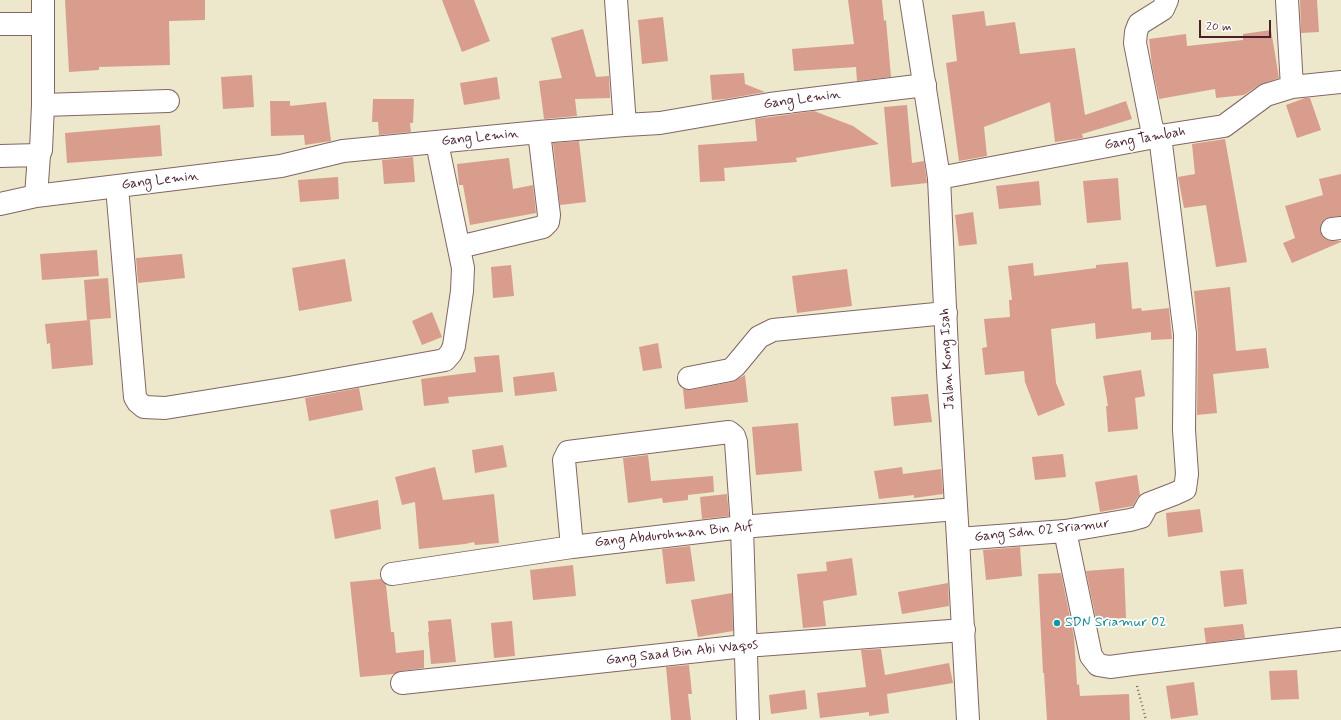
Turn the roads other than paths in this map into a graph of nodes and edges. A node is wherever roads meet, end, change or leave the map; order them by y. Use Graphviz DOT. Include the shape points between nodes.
graph roads {
  1 [pos="43,0"];
  2 [pos="616,0"];
  3 [pos="911,0"];
  4 [pos="1167,0"];
  5 [pos="1287,0"];
  6 [pos="0,24"];
  7 [pos="43,24"];
  8 [pos="1341,82"];
  9 [pos="925,85"];
  10 [pos="1292,87"];
  11 [pos="168,101"];
  12 [pos="42,105"];
  13 [pos="625,125"];
  14 [pos="538,132"];
  15 [pos="1160,136"];
  16 [pos="437,143"];
  17 [pos="39,155"];
  18 [pos="0,156"];
  19 [pos="939,178"];
  20 [pos="117,187"];
  21 [pos="36,196"];
  22 [pos="0,204"];
  23 [pos="459,247"];
  24 [pos="946,313"];
  25 [pos="689,378"];
  26 [pos="956,509"];
  27 [pos="742,527"];
  28 [pos="1065,531"];
  29 [pos="958,539"];
  30 [pos="572,547"];
  31 [pos="392,574"];
  32 [pos="964,630"];
  33 [pos="1341,639"];
  34 [pos="745,646"];
  35 [pos="402,684"];
  36 [pos="748,720"];
  37 [pos="968,720"];
  1 -- 7 [label="street"];
  2 -- 13 [label="street"];
  3 -- 9 [label="street, Jalan Kong Isah"];
  4 -- 15 [label="street" via="1163,9 1139,24 1134,43 1152,129"];
  5 -- 10 [label="street"];
  6 -- 7 [label="street"];
  7 -- 12 [label="street"];
  8 -- 10 [label="street, Gang Tambah"];
  9 -- 13 [label="street, Gang Lemin" via="770,104 660,123"];
  9 -- 19 [label="street, Jalan Kong Isah"];
  10 -- 15 [label="street, Gang Tambah" via="1266,95 1224,126"];
  11 -- 12 [label="street"];
  12 -- 17 [label="street"];
  13 -- 14 [label="street, Gang Lemin"];
  14 -- 16 [label="street, Gang Lemin"];
  14 -- 23 [label="street" via="548,222 543,227"];
  15 -- 19 [label="street, Gang Tambah"];
  15 -- 28 [label="street, Gang Sdn 02 Sriamur" via="1185,334 1185,489 1148,504 1141,517"];
  16 -- 20 [label="street, Gang Lemin" via="343,151 281,166"];
  16 -- 23 [label="street"];
  17 -- 18 [label="street"];
  17 -- 21 [label="street"];
  19 -- 24 [label="street, Jalan Kong Isah"];
  20 -- 21 [label="street, Gang Lemin"];
  20 -- 23 [label="street" via="135,397 144,407 165,408 445,360 454,346 462,291 463,268"];
  21 -- 22 [label="street, Gang Lemin"];
  24 -- 25 [label="street" via="773,330 759,337 730,370"];
  24 -- 26 [label="street, Jalan Kong Isah"];
  26 -- 27 [label="street, Gang Abdurohman Bin Auf"];
  26 -- 29 [label="street, Jalan Kong Isah"];
  27 -- 30 [label="street, Gang Abdurohman Bin Auf"];
  27 -- 30 [label="street" via="736,442 729,432 634,443 568,452 564,460"];
  27 -- 34 [label="street"];
  28 -- 29 [label="street, Gang Sdn 02 Sriamur"];
  28 -- 33 [label="street" via="1092,656 1098,665 1132,664"];
  29 -- 32 [label="street, Jalan Kong Isah"];
  30 -- 31 [label="street, Gang Abdurohman Bin Auf"];
  32 -- 34 [label="street, Gang Saad Bin Abi Waqos"];
  32 -- 37 [label="street, Jalan Kong Isah"];
  34 -- 35 [label="street, Gang Saad Bin Abi Waqos"];
  34 -- 36 [label="street"];
}
